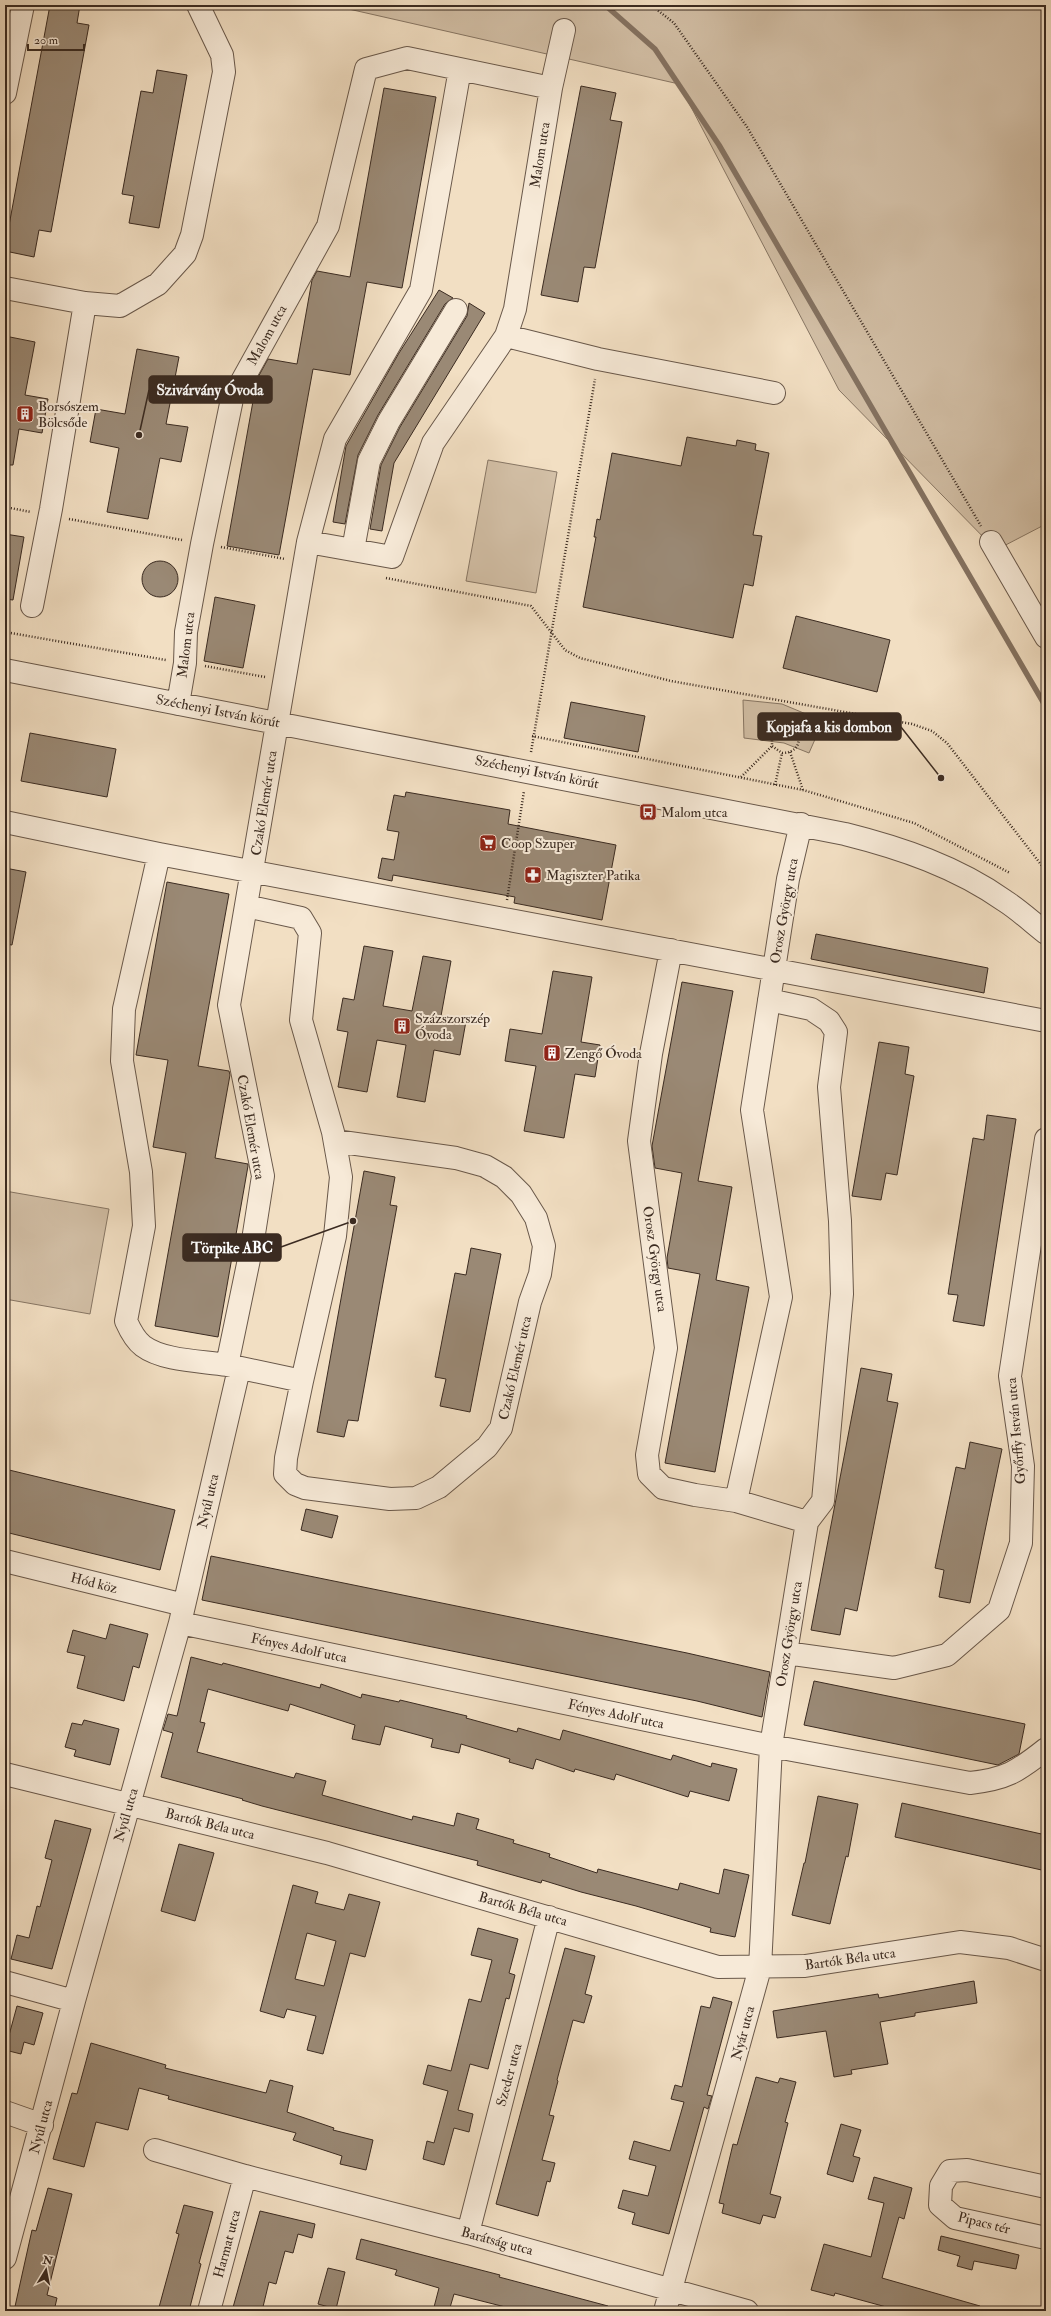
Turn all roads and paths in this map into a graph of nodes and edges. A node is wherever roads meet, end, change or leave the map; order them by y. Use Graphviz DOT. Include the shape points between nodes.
graph roads {
  1 [pos="23,5"];
  2 [pos="198,5"];
  3 [pos="651,5"];
  4 [pos="564,30"];
  5 [pos="460,69"];
  6 [pos="551,88"];
  7 [pos="5,92"];
  8 [pos="5,288"];
  9 [pos="85,303"];
  10 [pos="456,310"];
  11 [pos="506,336"];
  12 [pos="598,358"];
  13 [pos="774,393"];
  14 [pos="5,508"];
  15 [pos="49,516"];
  16 [pos="308,542"];
  17 [pos="991,542"];
  18 [pos="202,544"];
  19 [pos="353,550"];
  20 [pos="304,563"];
  21 [pos="382,578"];
  22 [pos="32,606"];
  23 [pos="5,632"];
  24 [pos="551,632"];
  25 [pos="1046,637"];
  26 [pos="185,663"];
  27 [pos="5,670"];
  28 [pos="286,681"];
  29 [pos="178,704"];
  30 [pos="277,723"];
  31 [pos="775,729"];
  32 [pos="799,735"];
  33 [pos="532,736"];
  34 [pos="772,746"];
  35 [pos="790,752"];
  36 [pos="782,753"];
  37 [pos="529,771"];
  38 [pos="741,778"];
  39 [pos="775,785"];
  40 [pos="803,790"];
  41 [pos="5,822"];
  42 [pos="801,824"];
  43 [pos="159,854"];
  44 [pos="253,871"];
  45 [pos="1046,871"];
  46 [pos="1010,873"];
  47 [pos="246,906"];
  48 [pos="504,918"];
  49 [pos="1046,933"];
  50 [pos="671,950"];
  51 [pos="774,970"];
  52 [pos="769,1000"];
  53 [pos="1046,1021"];
  54 [pos="1046,1139"];
  55 [pos="335,1141"];
  56 [pos="233,1367"];
  57 [pos="302,1381"];
  58 [pos="736,1501"];
  59 [pos="807,1522"];
  60 [pos="5,1561"];
  61 [pos="182,1614"];
  62 [pos="786,1653"];
  63 [pos="771,1746"];
  64 [pos="1046,1749"];
  65 [pos="5,1774"];
  66 [pos="129,1804"];
  67 [pos="549,1917"];
  68 [pos="1046,1960"];
  69 [pos="760,1968"];
  70 [pos="5,1982"];
  71 [pos="74,2001"];
  72 [pos="5,2112"];
  73 [pos="42,2125"];
  74 [pos="155,2150"];
  75 [pos="245,2176"];
  76 [pos="1046,2187"];
  77 [pos="468,2232"];
  78 [pos="1046,2238"];
  79 [pos="5,2258"];
  80 [pos="671,2289"];
  81 [pos="208,2311"];
  82 [pos="665,2311"];
  83 [pos="747,2311"];
  1 -- 7 [label="street"];
  2 -- 9 [label="street" via="222,55 224,72 192,236 185,254 158,284 120,306"];
  3 -- 17 [label="path" via="674,23 747,127"];
  4 -- 6 [label="street"];
  5 -- 6 [label="street, Malom utca"];
  5 -- 16 [label="street" via="421,290 335,438"];
  5 -- 18 [label="street, Malom utca" via="407,58 366,69 328,226 232,399"];
  6 -- 11 [label="street, Malom utca" via="516,309"];
  8 -- 9 [label="street"];
  9 -- 15 [label="street"];
  10 -- 19 [label="street" via="389,421 369,461"];
  11 -- 12 [label="street"];
  11 -- 19 [label="street, Malom utca" via="434,443 392,557"];
  12 -- 13 [label="street"];
  12 -- 24 [label="path"];
  14 -- 15 [label="path"];
  15 -- 18 [label="path"];
  15 -- 22 [label="street"];
  16 -- 19 [label="street, Malom utca"];
  16 -- 20 [label="street"];
  17 -- 25 [label="street"];
  18 -- 20 [label="path"];
  18 -- 26 [label="street, Malom utca" via="186,632"];
  20 -- 28 [label="street"];
  21 -- 24 [label="path" via="531,606"];
  23 -- 26 [label="path"];
  24 -- 33 [label="path"];
  24 -- 45 [label="path" via="565,650 602,665 671,681 912,724 932,731 947,743"];
  26 -- 28 [label="path"];
  26 -- 29 [label="street, Malom utca"];
  27 -- 29 [label="street, Széchenyi István körút"];
  28 -- 30 [label="street"];
  29 -- 30 [label="street, Széchenyi István körút"];
  30 -- 37 [label="street, Széchenyi István körút"];
  30 -- 44 [label="street, Czakó Elemér utca"];
  31 -- 34 [label="path" via="772,734"];
  32 -- 35 [label="path" via="797,746"];
  33 -- 37 [label="path"];
  33 -- 38 [label="path"];
  34 -- 36 [label="path"];
  34 -- 38 [label="path"];
  35 -- 36 [label="path"];
  35 -- 40 [label="path"];
  36 -- 39 [label="path"];
  37 -- 42 [label="street, Széchenyi István körút"];
  37 -- 48 [label="path" via="520,807"];
  38 -- 39 [label="path"];
  39 -- 40 [label="path"];
  40 -- 46 [label="path" via="914,823"];
  41 -- 43 [label="street"];
  42 -- 49 [label="street, Széchenyi István körút" via="891,846 950,869 1005,900"];
  42 -- 51 [label="street, Orosz György utca" via="788,879"];
  43 -- 44 [label="street"];
  43 -- 56 [label="street" via="124,1009 122,1061 142,1172 144,1226 126,1321 132,1334 143,1346 159,1355"];
  44 -- 47 [label="street, Czakó Elemér utca"];
  44 -- 48 [label="street"];
  47 -- 55 [label="street, Czakó Elemér utca" via="301,918 310,933 301,1020"];
  47 -- 56 [label="street, Czakó Elemér utca" via="229,1005 263,1176"];
  48 -- 50 [label="street"];
  50 -- 51 [label="street"];
  50 -- 58 [label="street, Orosz György utca" via="651,1054 639,1141 666,1348 646,1455 649,1474 663,1488"];
  51 -- 52 [label="street, Orosz György utca"];
  51 -- 53 [label="street"];
  52 -- 58 [label="street, Orosz György utca" via="752,1110 781,1296"];
  52 -- 59 [label="street, Orosz György utca" via="811,1009 829,1020 836,1032 829,1087 840,1221 842,1294 823,1501"];
  54 -- 62 [label="street, Győrffy István utca" via="1010,1376 1023,1466 1021,1543 999,1610 947,1655 894,1668"];
  55 -- 57 [label="street, Czakó Elemér utca" via="341,1177 335,1236"];
  55 -- 57 [label="street, Czakó Elemér utca" via="456,1158 484,1166 504,1177 521,1194 536,1218 544,1246 500,1428 487,1447 439,1487 416,1498 390,1499 305,1488 295,1484 285,1474 286,1458"];
  56 -- 57 [label="street"];
  56 -- 61 [label="street, Nyúl utca"];
  58 -- 59 [label="street, Orosz György utca"];
  59 -- 62 [label="street, Orosz György utca"];
  60 -- 61 [label="street, Hód köz"];
  61 -- 63 [label="street, Fényes Adolf utca"];
  61 -- 66 [label="street, Nyúl utca"];
  62 -- 63 [label="street, Orosz György utca"];
  63 -- 64 [label="street, Fényes Adolf utca" via="970,1783 996,1780 1022,1768"];
  63 -- 69 [label="street, Nyár utca"];
  65 -- 66 [label="street, Bartók Béla utca"];
  66 -- 67 [label="street, Bartók Béla utca" via="327,1853"];
  66 -- 71 [label="street, Nyúl utca"];
  67 -- 69 [label="street, Bartók Béla utca" via="718,1967"];
  67 -- 77 [label="street, Szeder utca"];
  68 -- 69 [label="street, Bartók Béla utca" via="1009,1948 960,1942 805,1966"];
  69 -- 80 [label="street, Nyár utca"];
  70 -- 71 [label="street"];
  71 -- 73 [label="street, Nyúl utca"];
  72 -- 73 [label="street"];
  73 -- 79 [label="street, Nyúl utca"];
  74 -- 75 [label="street, Barátság utca"];
  75 -- 77 [label="street, Barátság utca"];
  75 -- 81 [label="street, Harmat utca"];
  76 -- 78 [label="street, Pipacs tér" via="967,2170 950,2171 941,2186 940,2205 955,2218"];
  77 -- 80 [label="street, Barátság utca"];
  80 -- 82 [label="street, Nyár utca"];
  80 -- 83 [label="street, Barátság utca"];
}
